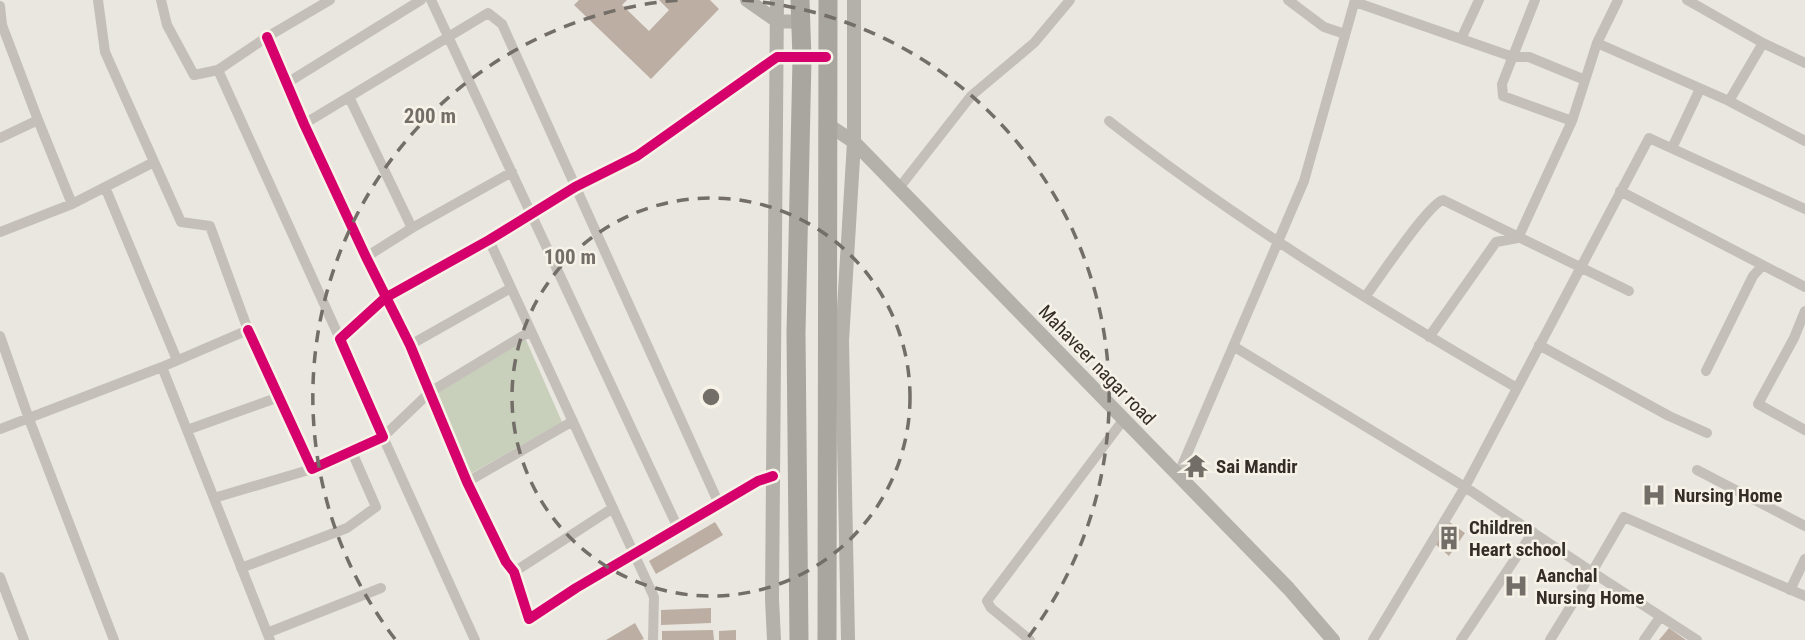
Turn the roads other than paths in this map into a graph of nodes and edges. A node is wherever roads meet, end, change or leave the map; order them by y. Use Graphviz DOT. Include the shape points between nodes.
graph roads {
  1 [pos="99,0"];
  2 [pos="161,0"];
  3 [pos="330,0"];
  4 [pos="421,0"];
  5 [pos="432,0"];
  6 [pos="747,0"];
  7 [pos="777,0"];
  8 [pos="800,0"];
  9 [pos="828,0"];
  10 [pos="853,0"];
  11 [pos="1070,0"];
  12 [pos="1288,0"];
  13 [pos="1479,0"];
  14 [pos="1535,0"];
  15 [pos="1618,0"];
  16 [pos="1687,0"];
  17 [pos="1355,1"];
  18 [pos="0,6"];
  19 [pos="777,21"];
  20 [pos="800,22"];
  21 [pos="1345,34"];
  22 [pos="267,37"];
  23 [pos="449,37"];
  24 [pos="1461,39"];
  25 [pos="1597,43"];
  26 [pos="1763,43"];
  27 [pos="778,57"];
  28 [pos="826,57"];
  29 [pos="1513,57"];
  30 [pos="802,59"];
  31 [pos="1805,63"];
  32 [pos="218,70"];
  33 [pos="1585,80"];
  34 [pos="287,83"];
  35 [pos="1700,89"];
  36 [pos="349,97"];
  37 [pos="1729,101"];
  38 [pos="38,120"];
  39 [pos="1109,121"];
  40 [pos="1572,121"];
  41 [pos="304,124"];
  42 [pos="827,124"];
  43 [pos="0,138"];
  44 [pos="1805,141"];
  45 [pos="854,142"];
  46 [pos="1672,148"];
  47 [pos="155,162"];
  48 [pos="512,172"];
  49 [pos="105,187"];
  50 [pos="575,187"];
  51 [pos="898,188"];
  52 [pos="1620,191"];
  53 [pos="72,204"];
  54 [pos="1805,209"];
  55 [pos="531,214"];
  56 [pos="412,228"];
  57 [pos="0,232"];
  58 [pos="1518,238"];
  59 [pos="489,240"];
  60 [pos="1278,242"];
  61 [pos="366,257"];
  62 [pos="1581,266"];
  63 [pos="1762,266"];
  64 [pos="1805,287"];
  65 [pos="511,288"];
  66 [pos="1629,291"];
  67 [pos="1365,297"];
  68 [pos="385,299"];
  69 [pos="1805,311"];
  70 [pos="248,330"];
  71 [pos="531,331"];
  72 [pos="0,336"];
  73 [pos="1429,337"];
  74 [pos="340,339"];
  75 [pos="1800,341"];
  76 [pos="410,345"];
  77 [pos="1539,345"];
  78 [pos="1233,346"];
  79 [pos="177,360"];
  80 [pos="162,368"];
  81 [pos="1706,371"];
  82 [pos="1517,388"];
  83 [pos="430,392"];
  84 [pos="279,397"];
  85 [pos="29,419"];
  86 [pos="1124,419"];
  87 [pos="573,421"];
  88 [pos="0,429"];
  89 [pos="187,430"];
  90 [pos="1805,430"];
  91 [pos="1707,433"];
  92 [pos="383,438"];
  93 [pos="352,452"];
  94 [pos="312,469"];
  95 [pos="1697,470"];
  96 [pos="1178,475"];
  97 [pos="773,476"];
  98 [pos="467,482"];
  99 [pos="1465,487"];
  100 [pos="214,498"];
  101 [pos="719,503"];
  102 [pos="613,508"];
  103 [pos="1805,526"];
  104 [pos="678,528"];
  105 [pos="1533,532"];
  106 [pos="634,554"];
  107 [pos="1805,559"];
  108 [pos="241,568"];
  109 [pos="514,572"];
  110 [pos="1592,572"];
  111 [pos="0,577"];
  112 [pos="381,588"];
  113 [pos="1790,590"];
  114 [pos="1805,597"];
  115 [pos="1660,617"];
  116 [pos="268,636"];
  117 [pos="24,640"];
  118 [pos="114,640"];
  119 [pos="475,640"];
  120 [pos="653,640"];
  121 [pos="774,640"];
  122 [pos="799,640"];
  123 [pos="827,640"];
  124 [pos="848,640"];
  125 [pos="1030,640"];
  126 [pos="1333,640"];
  127 [pos="1373,640"];
  128 [pos="1461,640"];
  129 [pos="1550,640"];
  130 [pos="1644,640"];
  131 [pos="1697,640"];
  1 -- 47 [label="street" via="105,52"];
  2 -- 32 [label="street" via="167,25 194,75"];
  3 -- 22 [label="street"];
  4 -- 34 [label="street"];
  5 -- 23 [label="street"];
  6 -- 19 [label="main road"];
  7 -- 19 [label="main road"];
  8 -- 20 [label="highway"];
  9 -- 28 [label="highway"];
  10 -- 45 [label="main road"];
  11 -- 51 [label="street" via="1034,43 971,96"];
  12 -- 21 [label="street" via="1324,27"];
  13 -- 24 [label="street"];
  14 -- 29 [label="street"];
  15 -- 25 [label="street"];
  16 -- 26 [label="street"];
  17 -- 21 [label="street"];
  17 -- 24 [label="street"];
  18 -- 38 [label="street" via="2,26"];
  19 -- 20 [label="main road"];
  19 -- 27 [label="main road"];
  20 -- 30 [label="highway"];
  21 -- 60 [label="street" via="1304,181"];
  22 -- 32 [label="street"];
  22 -- 34 [label="street"];
  23 -- 36 [label="street"];
  23 -- 48 [label="street"];
  23 -- 50 [label="street" via="488,13 502,24"];
  24 -- 29 [label="street"];
  25 -- 33 [label="street"];
  25 -- 35 [label="street"];
  26 -- 31 [label="street"];
  26 -- 37 [label="street"];
  27 -- 30 [label="street"];
  27 -- 50 [label="street" via="637,156"];
  27 -- 97 [label="main road"];
  28 -- 30 [label="street"];
  28 -- 42 [label="highway"];
  29 -- 33 [label="street" via="1528,57"];
  29 -- 40 [label="street" via="1502,85 1503,96"];
  30 -- 122 [label="highway" via="796,333"];
  32 -- 74 [label="street"];
  33 -- 40 [label="street"];
  34 -- 41 [label="street"];
  35 -- 37 [label="street"];
  35 -- 46 [label="street"];
  36 -- 41 [label="street"];
  36 -- 56 [label="street"];
  37 -- 44 [label="street"];
  38 -- 43 [label="street"];
  38 -- 53 [label="street"];
  39 -- 60 [label="street"];
  40 -- 58 [label="street"];
  41 -- 61 [label="street"];
  42 -- 45 [label="main road, Mahaveer nagar road"];
  42 -- 123 [label="highway"];
  45 -- 51 [label="main road, Mahaveer nagar road"];
  45 -- 124 [label="main road" via="842,341"];
  46 -- 52 [label="street" via="1648,138"];
  46 -- 54 [label="street"];
  47 -- 49 [label="street"];
  47 -- 70 [label="street" via="181,222 210,226"];
  48 -- 55 [label="street"];
  48 -- 56 [label="street"];
  49 -- 53 [label="street"];
  49 -- 79 [label="street"];
  50 -- 55 [label="street"];
  50 -- 101 [label="street"];
  51 -- 86 [label="main road, Mahaveer nagar road"];
  52 -- 62 [label="street"];
  52 -- 63 [label="street"];
  53 -- 57 [label="street"];
  55 -- 59 [label="street"];
  55 -- 104 [label="street"];
  56 -- 61 [label="street"];
  58 -- 62 [label="street"];
  58 -- 67 [label="street" via="1455,204 1438,201"];
  58 -- 73 [label="street" via="1496,242"];
  59 -- 65 [label="street"];
  59 -- 68 [label="street"];
  60 -- 67 [label="street"];
  60 -- 78 [label="street"];
  61 -- 68 [label="street"];
  62 -- 66 [label="street"];
  62 -- 77 [label="street"];
  63 -- 64 [label="street"];
  63 -- 81 [label="street"];
  65 -- 71 [label="street"];
  65 -- 76 [label="street"];
  67 -- 73 [label="street"];
  68 -- 74 [label="street"];
  68 -- 76 [label="street"];
  69 -- 75 [label="street"];
  70 -- 79 [label="street"];
  70 -- 84 [label="street"];
  71 -- 83 [label="street"];
  71 -- 87 [label="street"];
  72 -- 85 [label="street"];
  73 -- 82 [label="street"];
  74 -- 92 [label="street"];
  75 -- 90 [label="street" via="1758,404"];
  76 -- 83 [label="street"];
  77 -- 82 [label="street"];
  77 -- 91 [label="street"];
  78 -- 96 [label="street"];
  78 -- 99 [label="street"];
  79 -- 80 [label="street"];
  80 -- 85 [label="street"];
  80 -- 89 [label="street"];
  82 -- 99 [label="street"];
  83 -- 92 [label="street"];
  83 -- 98 [label="street"];
  84 -- 89 [label="street"];
  84 -- 94 [label="street"];
  85 -- 88 [label="street"];
  85 -- 118 [label="street"];
  86 -- 96 [label="main road, Mahaveer nagar road"];
  86 -- 125 [label="street" via="987,601"];
  87 -- 98 [label="street"];
  87 -- 102 [label="street"];
  89 -- 100 [label="street"];
  92 -- 93 [label="street"];
  92 -- 119 [label="street"];
  93 -- 94 [label="street"];
  93 -- 108 [label="street" via="376,507 347,528"];
  94 -- 100 [label="street"];
  95 -- 103 [label="street"];
  96 -- 126 [label="main road, Mahaveer nagar road"];
  97 -- 101 [label="street"];
  97 -- 121 [label="main road"];
  98 -- 109 [label="street"];
  99 -- 105 [label="street"];
  99 -- 127 [label="street"];
  100 -- 108 [label="street"];
  101 -- 104 [label="street"];
  102 -- 106 [label="street"];
  102 -- 109 [label="street"];
  104 -- 106 [label="street"];
  105 -- 110 [label="street"];
  105 -- 128 [label="street"];
  106 -- 109 [label="street" via="529,619"];
  106 -- 120 [label="street" via="654,597"];
  107 -- 113 [label="street"];
  108 -- 116 [label="street"];
  110 -- 113 [label="street" via="1624,517"];
  110 -- 115 [label="street"];
  110 -- 129 [label="street"];
  111 -- 117 [label="street"];
  112 -- 116 [label="street"];
  113 -- 114 [label="street"];
  115 -- 130 [label="street"];
  115 -- 131 [label="street"];
}
